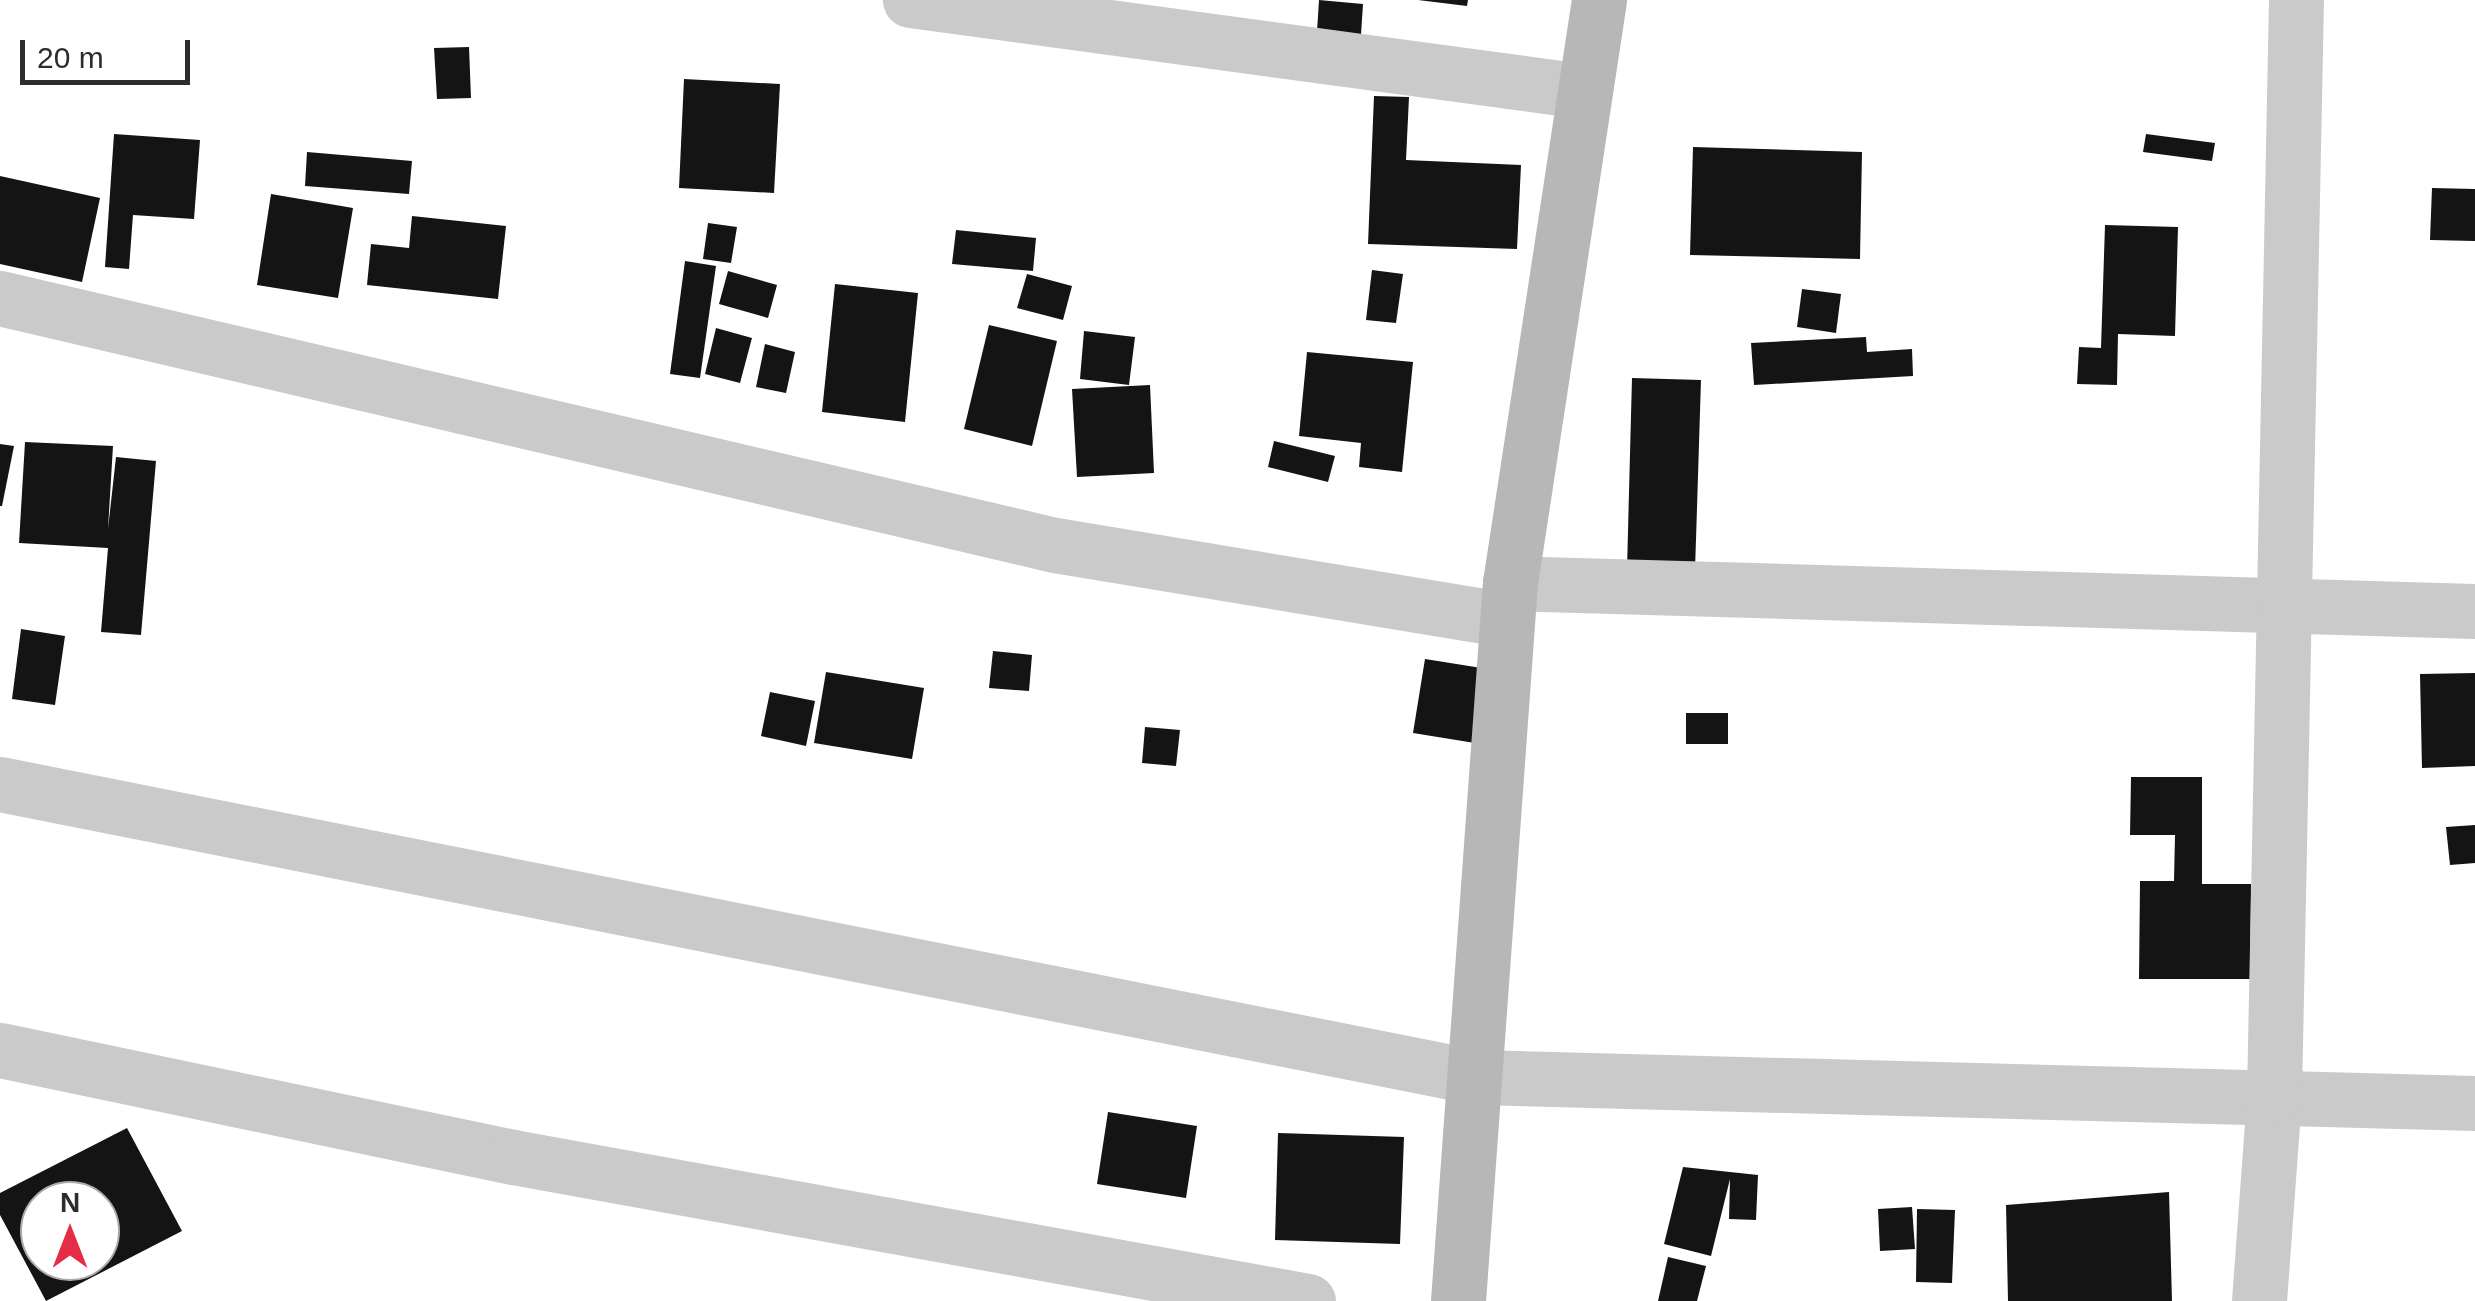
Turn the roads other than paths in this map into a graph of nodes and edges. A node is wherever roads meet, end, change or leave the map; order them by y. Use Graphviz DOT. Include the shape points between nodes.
graph roads {
  1 [pos="910,0"];
  2 [pos="1599,0"];
  3 [pos="2296,0"];
  4 [pos="1582,91"];
  5 [pos="0,298"];
  6 [pos="1509,601"];
  7 [pos="2281,610"];
  8 [pos="2475,611"];
  9 [pos="0,784"];
  10 [pos="0,1050"];
  11 [pos="1476,1076"];
  12 [pos="2274,1094"];
  13 [pos="2475,1103"];
  14 [pos="1308,1301"];
  15 [pos="1458,1301"];
  16 [pos="2260,1301"];
  1 -- 4 [label="street"];
  2 -- 4 [label="street"];
  3 -- 7 [label="street"];
  4 -- 6 [label="street"];
  5 -- 6 [label="street" via="1055,545"];
  6 -- 7 [label="street"];
  6 -- 11 [label="street"];
  7 -- 8 [label="street"];
  7 -- 12 [label="street"];
  9 -- 11 [label="street"];
  10 -- 14 [label="street" via="513,1157"];
  11 -- 12 [label="street"];
  11 -- 15 [label="street"];
  12 -- 13 [label="street"];
  12 -- 16 [label="street"];
}
